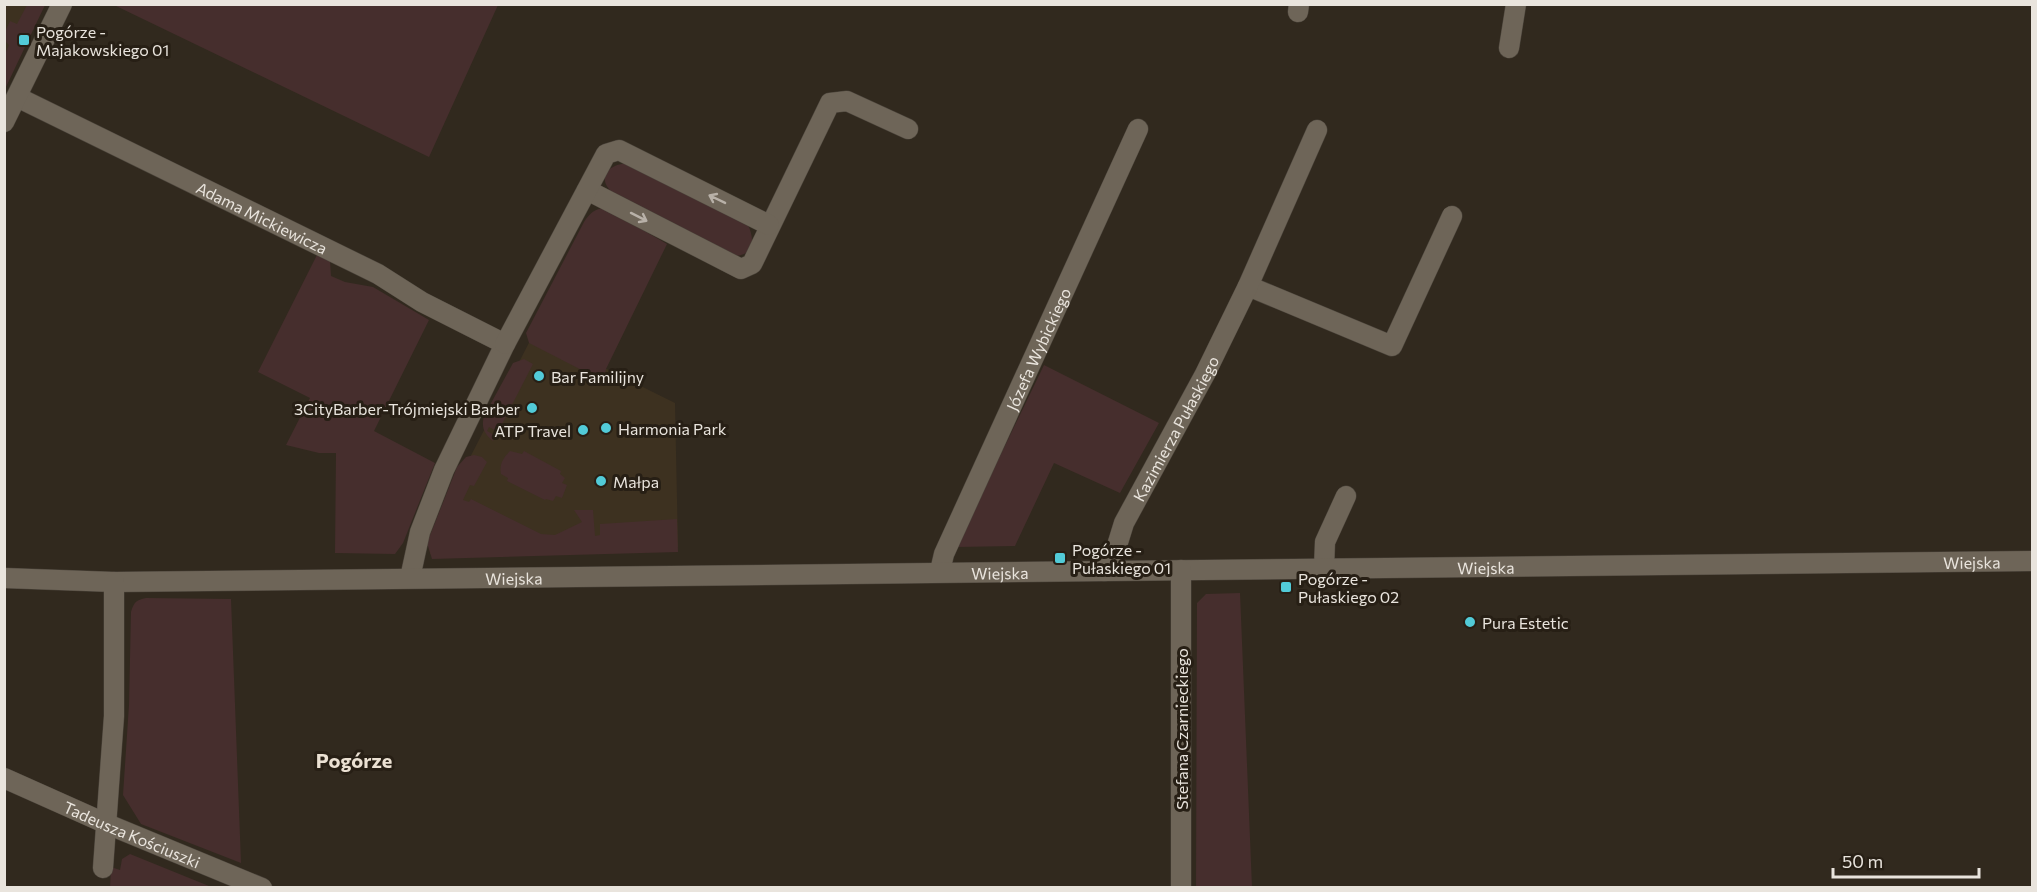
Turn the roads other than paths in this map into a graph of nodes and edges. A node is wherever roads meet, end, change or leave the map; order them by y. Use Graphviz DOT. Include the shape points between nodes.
graph roads {
  1 [pos="62,4"];
  2 [pos="1516,4"];
  3 [pos="1509,48"];
  4 [pos="9,110"];
  5 [pos="909,129"];
  6 [pos="1138,129"];
  7 [pos="1317,130"];
  8 [pos="587,190"];
  9 [pos="1452,216"];
  10 [pos="769,225"];
  11 [pos="1248,286"];
  12 [pos="505,344"];
  13 [pos="1346,496"];
  14 [pos="2032,561"];
  15 [pos="1324,568"];
  16 [pos="1181,570"];
  17 [pos="940,571"];
  18 [pos="1104,571"];
  19 [pos="4,578"];
  20 [pos="410,578"];
  21 [pos="114,582"];
  22 [pos="4,778"];
  23 [pos="107,824"];
  24 [pos="103,868"];
  25 [pos="262,888"];
  26 [pos="1181,888"];
  1 -- 4 [label="street"];
  2 -- 3 [label="street"];
  4 -- 12 [label="street, Adama Mickiewicza" via="378,274 422,302"];
  5 -- 10 [label="street" via="847,101 830,103"];
  6 -- 17 [label="street, Józefa Wybickiego" via="944,554"];
  7 -- 11 [label="street, Kazimierza Pułaskiego"];
  10 -- 8 [label="street, one-way" via="619,150 606,154"];
  8 -- 10 [label="street, one-way" via="741,269 752,264"];
  8 -- 12 [label="street"];
  9 -- 11 [label="street" via="1392,346"];
  11 -- 18 [label="street, Kazimierza Pułaskiego" via="1124,523"];
  12 -- 20 [label="street" via="444,470 420,532"];
  13 -- 15 [label="street" via="1325,542"];
  14 -- 15 [label="street, Wiejska"];
  15 -- 16 [label="street, Wiejska"];
  16 -- 18 [label="street, Wiejska"];
  16 -- 26 [label="street, Stefana Czarnieckiego"];
  17 -- 18 [label="street, Wiejska"];
  17 -- 20 [label="street, Wiejska"];
  19 -- 21 [label="street, Wiejska"];
  20 -- 21 [label="street, Wiejska"];
  21 -- 23 [label="street" via="114,716"];
  22 -- 23 [label="street, Tadeusza Kościuszki"];
  23 -- 24 [label="street"];
  23 -- 25 [label="street, Tadeusza Kościuszki"];
}
